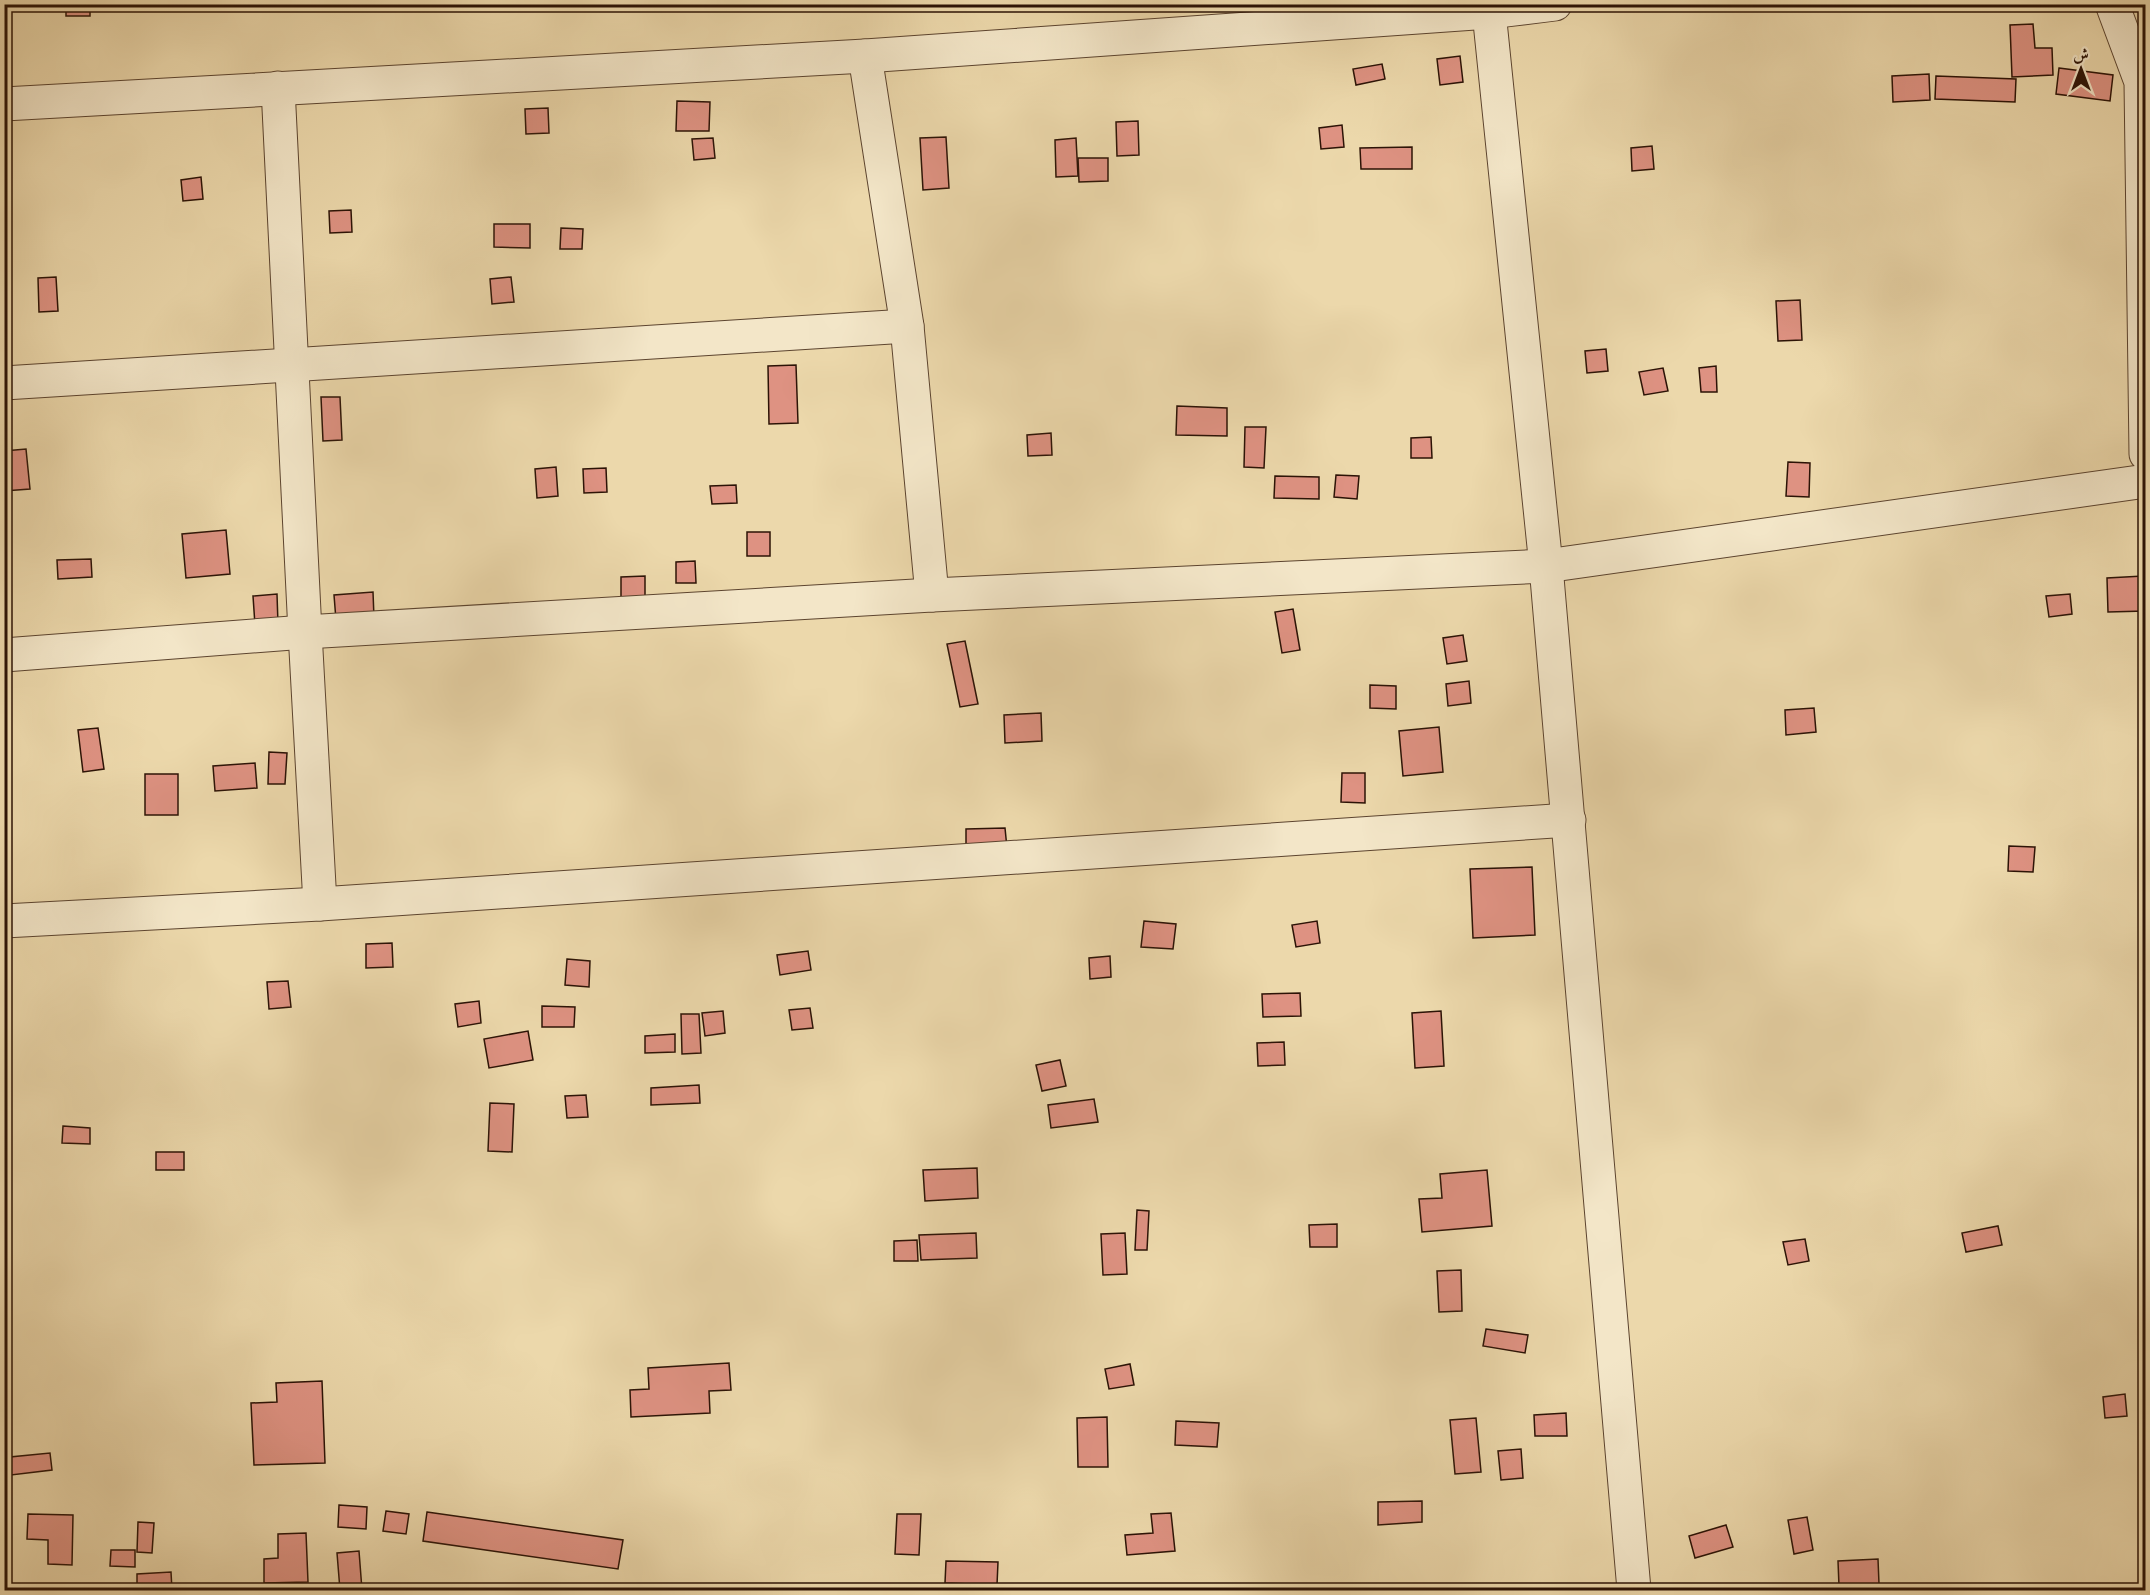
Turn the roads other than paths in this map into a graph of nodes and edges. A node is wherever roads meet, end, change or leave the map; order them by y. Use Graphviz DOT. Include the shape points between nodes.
graph roads {
  1 [pos="1555,4"];
  2 [pos="2112,4"];
  3 [pos="1489,12"];
  4 [pos="865,56"];
  5 [pos="278,88"];
  6 [pos="4,104"];
  7 [pos="907,327"];
  8 [pos="292,365"];
  9 [pos="4,383"];
  10 [pos="2145,454"];
  11 [pos="2145,481"];
  12 [pos="1546,567"];
  13 [pos="932,595"];
  14 [pos="305,632"];
  15 [pos="4,655"];
  16 [pos="1569,820"];
  17 [pos="320,904"];
  18 [pos="4,921"];
  19 [pos="1634,1590"];
  1 -- 3 [label="street"];
  2 -- 10 [label="street" via="2141,82"];
  3 -- 4 [label="street"];
  3 -- 12 [label="street"];
  4 -- 5 [label="street"];
  4 -- 7 [label="street"];
  5 -- 6 [label="street"];
  5 -- 8 [label="street"];
  7 -- 8 [label="street"];
  7 -- 13 [label="street"];
  8 -- 9 [label="street"];
  8 -- 14 [label="street"];
  11 -- 12 [label="street"];
  12 -- 13 [label="street"];
  12 -- 16 [label="street"];
  13 -- 14 [label="street"];
  14 -- 15 [label="street"];
  14 -- 17 [label="street"];
  16 -- 17 [label="street"];
  16 -- 19 [label="street"];
  17 -- 18 [label="street"];
}
